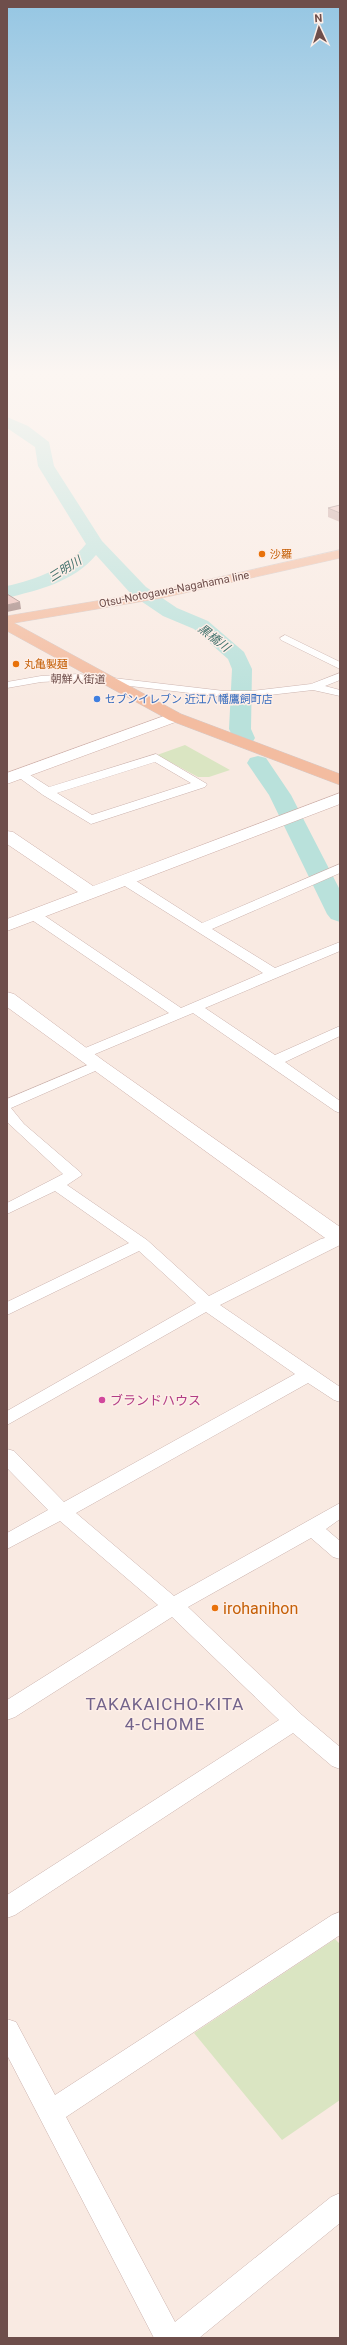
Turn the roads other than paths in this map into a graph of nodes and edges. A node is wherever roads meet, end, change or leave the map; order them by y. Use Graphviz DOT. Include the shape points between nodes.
graph roads {
  1 [pos="340,554"];
  2 [pos="7,620"];
  3 [pos="7,625"];
  4 [pos="285,638"];
  5 [pos="340,666"];
  6 [pos="340,676"];
  7 [pos="109,680"];
  8 [pos="7,685"];
  9 [pos="313,687"];
  10 [pos="340,693"];
  11 [pos="175,717"];
  12 [pos="14,777"];
  13 [pos="340,780"];
  14 [pos="340,789"];
  15 [pos="47,792"];
  16 [pos="340,798"];
  17 [pos="303,807"];
  18 [pos="272,819"];
  19 [pos="7,836"];
  20 [pos="338,873"];
  21 [pos="126,880"];
  22 [pos="87,890"];
  23 [pos="7,915"];
  24 [pos="34,915"];
  25 [pos="7,925"];
  26 [pos="202,928"];
  27 [pos="340,946"];
  28 [pos="274,974"];
  29 [pos="7,998"];
  30 [pos="194,1007"];
  31 [pos="178,1012"];
  32 [pos="340,1030"];
  33 [pos="90,1059"];
  34 [pos="274,1060"];
  35 [pos="7,1105"];
  36 [pos="340,1108"];
  37 [pos="7,1112"];
  38 [pos="13,1130"];
  39 [pos="58,1185"];
  40 [pos="7,1209"];
  41 [pos="340,1238"];
  42 [pos="141,1244"];
  43 [pos="207,1304"];
  44 [pos="7,1309"];
  45 [pos="309,1374"];
  46 [pos="340,1396"];
  47 [pos="7,1419"];
  48 [pos="7,1456"];
  49 [pos="340,1510"];
  50 [pos="61,1511"];
  51 [pos="312,1528"];
  52 [pos="7,1542"];
  53 [pos="340,1552"];
  54 [pos="173,1606"];
  55 [pos="7,1711"];
  56 [pos="294,1720"];
  57 [pos="340,1760"];
  58 [pos="7,1908"];
  59 [pos="340,1922"];
  60 [pos="7,2030"];
  61 [pos="50,2112"];
  62 [pos="340,2206"];
  63 [pos="169,2338"];
  64 [pos="177,2338"];
  1 -- 2 [label="main road, Otsu-Notogawa-Nagahama line" via="143,598"];
  3 -- 7 [label="main road"];
  4 -- 5 [label="street"];
  6 -- 9 [label="street"];
  7 -- 8 [label="street, 朝鮮人街道" via="79,677 41,679"];
  7 -- 9 [label="street, 朝鮮人街道" via="224,694 252,694"];
  7 -- 11 [label="main road"];
  9 -- 10 [label="street, 朝鮮人街道"];
  11 -- 12 [label="street"];
  11 -- 13 [label="main road"];
  12 -- 15 [label="street"];
  14 -- 17 [label="street"];
  15 -- 15 [label="street" via="91,820 201,784 156,758"];
  16 -- 17 [label="street"];
  17 -- 18 [label="street"];
  18 -- 21 [label="street"];
  18 -- 22 [label="street"];
  19 -- 22 [label="street"];
  20 -- 26 [label="street" via="305,884"];
  21 -- 22 [label="street"];
  21 -- 26 [label="street"];
  22 -- 23 [label="street"];
  22 -- 24 [label="street"];
  24 -- 25 [label="street"];
  24 -- 31 [label="street"];
  26 -- 28 [label="street"];
  27 -- 28 [label="street"];
  28 -- 30 [label="street"];
  29 -- 33 [label="street"];
  30 -- 31 [label="street"];
  30 -- 34 [label="street"];
  31 -- 33 [label="street"];
  32 -- 34 [label="street"];
  33 -- 35 [label="street"];
  33 -- 41 [label="street"];
  34 -- 36 [label="street"];
  37 -- 38 [label="street"];
  38 -- 39 [label="street" via="74,1175"];
  39 -- 40 [label="street"];
  39 -- 42 [label="street"];
  41 -- 43 [label="street" via="327,1242"];
  42 -- 43 [label="street"];
  42 -- 44 [label="street"];
  43 -- 45 [label="street"];
  43 -- 47 [label="street"];
  45 -- 46 [label="street"];
  45 -- 50 [label="street"];
  48 -- 50 [label="street"];
  49 -- 51 [label="street"];
  50 -- 52 [label="street"];
  50 -- 54 [label="street"];
  51 -- 53 [label="street"];
  51 -- 54 [label="street"];
  54 -- 55 [label="street"];
  54 -- 56 [label="street"];
  56 -- 57 [label="street"];
  56 -- 58 [label="street"];
  59 -- 61 [label="street"];
  60 -- 61 [label="street"];
  61 -- 63 [label="street"];
  62 -- 64 [label="street"];
}
